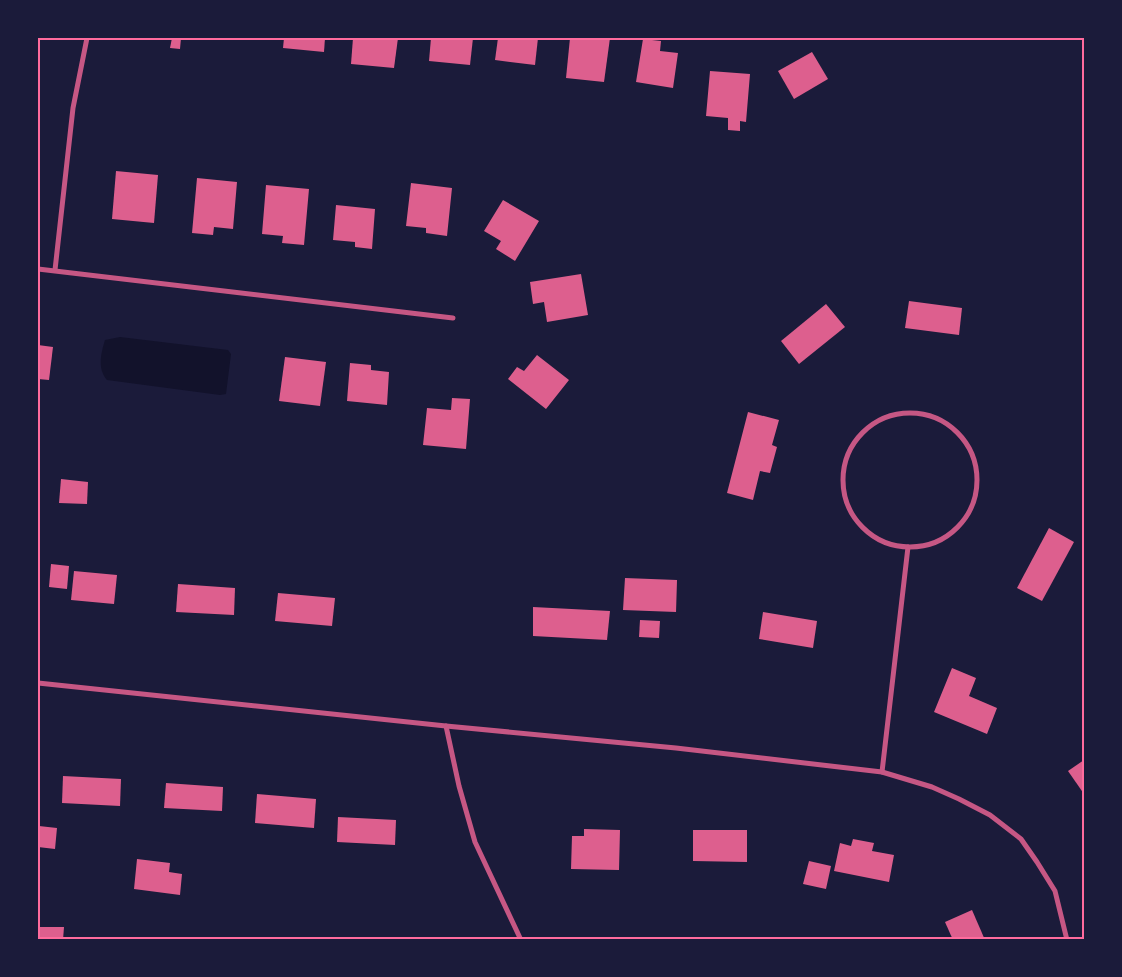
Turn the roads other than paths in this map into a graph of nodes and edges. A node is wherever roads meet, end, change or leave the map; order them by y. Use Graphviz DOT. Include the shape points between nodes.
graph roads {
  1 [pos="87,38"];
  2 [pos="38,268"];
  3 [pos="55,270"];
  4 [pos="453,318"];
  5 [pos="908,547"];
  6 [pos="38,683"];
  7 [pos="446,726"];
  8 [pos="882,772"];
  9 [pos="521,940"];
  10 [pos="1067,940"];
  1 -- 3 [label="street" via="73,108"];
  2 -- 3 [label="street"];
  3 -- 4 [label="street"];
  5 -- 5 [label="street" via="931,544 952,534 967,516 976,495 978,472 971,450 957,431 938,418 916,413 892,415 873,424 857,438 847,456 842,477 845,498 854,518 868,533 887,543"];
  5 -- 8 [label="street"];
  6 -- 7 [label="street"];
  7 -- 8 [label="street"];
  7 -- 9 [label="street" via="475,842"];
  8 -- 10 [label="street" via="932,787 958,799 990,815 1021,839 1055,891"];
}
